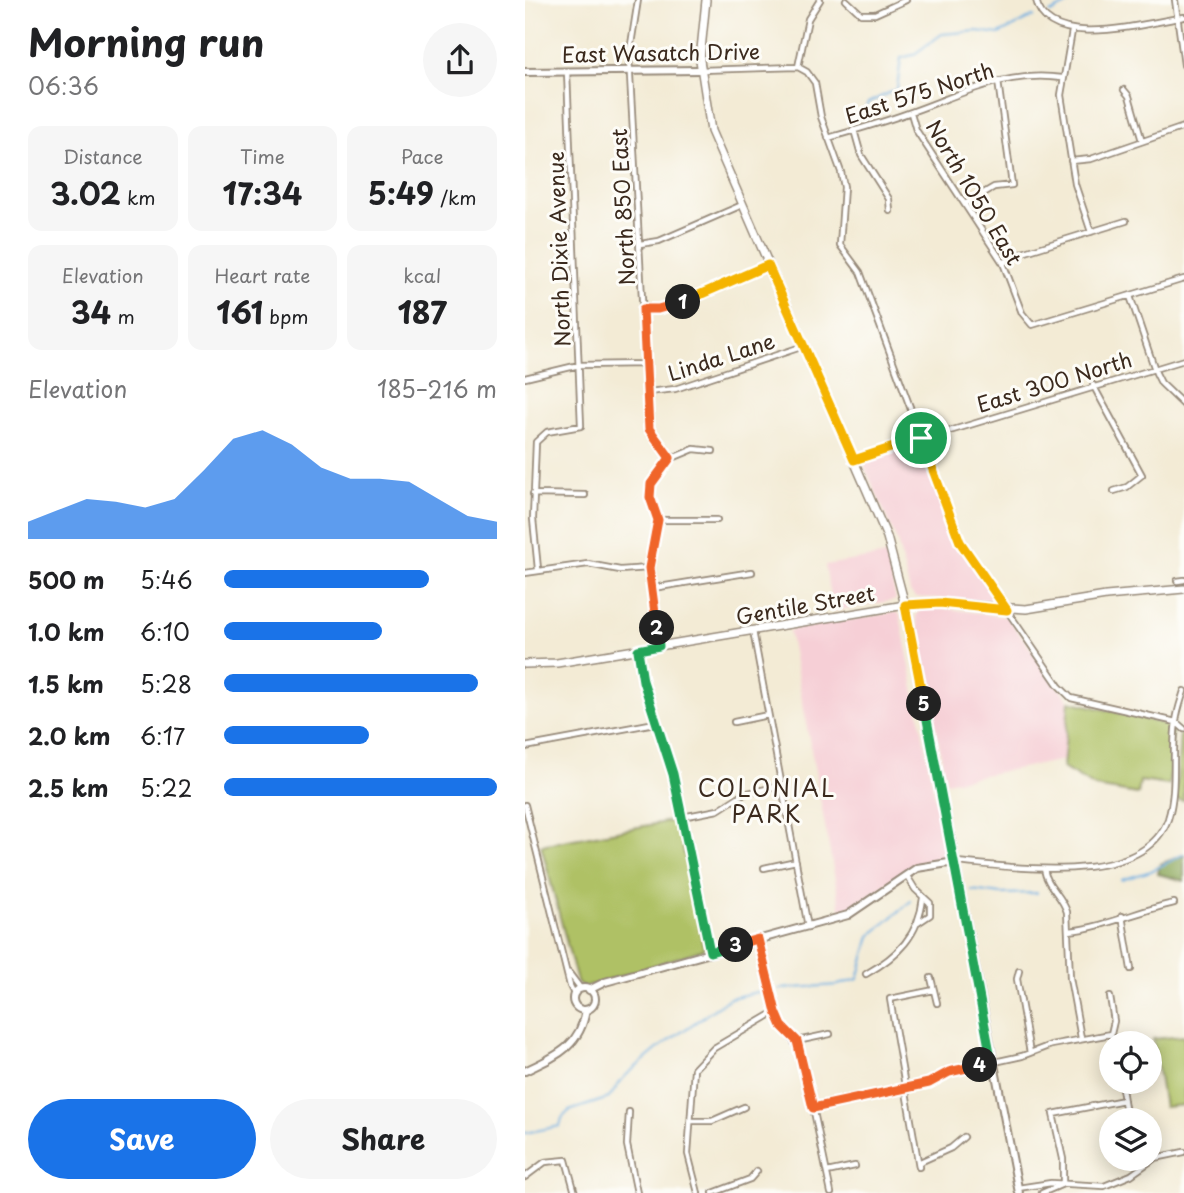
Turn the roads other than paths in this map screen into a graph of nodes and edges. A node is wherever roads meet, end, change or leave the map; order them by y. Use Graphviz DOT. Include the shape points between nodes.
graph roads {
  1 [pos="638,0"];
  2 [pos="706,0"];
  3 [pos="820,0"];
  4 [pos="846,0"];
  5 [pos="906,0"];
  6 [pos="1037,0"];
  7 [pos="1175,0"];
  8 [pos="1181,18"];
  9 [pos="1072,32"];
  10 [pos="1184,65"];
  11 [pos="798,67"];
  12 [pos="700,70"];
  13 [pos="525,72"];
  14 [pos="567,72"];
  15 [pos="630,72"];
  16 [pos="1062,78"];
  17 [pos="998,81"];
  18 [pos="1124,90"];
  19 [pos="911,113"];
  20 [pos="1184,127"];
  21 [pos="854,130"];
  22 [pos="828,138"];
  23 [pos="1142,141"];
  24 [pos="1071,161"];
  25 [pos="965,204"];
  26 [pos="742,205"];
  27 [pos="890,211"];
  28 [pos="1126,221"];
  29 [pos="1091,232"];
  30 [pos="640,244"];
  31 [pos="1003,262"];
  32 [pos="768,265"];
  33 [pos="1184,279"];
  34 [pos="1130,296"];
  35 [pos="643,309"];
  36 [pos="804,346"];
  37 [pos="1184,360"];
  38 [pos="646,364"];
  39 [pos="579,365"];
  40 [pos="1153,367"];
  41 [pos="525,379"];
  42 [pos="1093,385"];
  43 [pos="647,392"];
  44 [pos="1184,405"];
  45 [pos="921,438"];
  46 [pos="713,451"];
  47 [pos="670,458"];
  48 [pos="854,460"];
  49 [pos="1114,491"];
  50 [pos="533,494"];
  51 [pos="585,495"];
  52 [pos="658,520"];
  53 [pos="717,520"];
  54 [pos="649,568"];
  55 [pos="538,569"];
  56 [pos="752,572"];
  57 [pos="525,573"];
  58 [pos="1184,580"];
  59 [pos="1177,581"];
  60 [pos="653,588"];
  61 [pos="1184,589"];
  62 [pos="905,605"];
  63 [pos="1007,610"];
  64 [pos="753,630"];
  65 [pos="659,646"];
  66 [pos="638,650"];
  67 [pos="525,664"];
  68 [pos="1184,691"];
  69 [pos="768,715"];
  70 [pos="734,722"];
  71 [pos="1176,722"];
  72 [pos="656,723"];
  73 [pos="1184,729"];
  74 [pos="525,747"];
  75 [pos="781,786"];
  76 [pos="525,805"];
  77 [pos="526,817"];
  78 [pos="682,817"];
  79 [pos="796,861"];
  80 [pos="955,862"];
  81 [pos="764,868"];
  82 [pos="1044,869"];
  83 [pos="907,876"];
  84 [pos="923,898"];
  85 [pos="1174,903"];
  86 [pos="1122,916"];
  87 [pos="917,924"];
  88 [pos="808,927"];
  89 [pos="1069,931"];
  90 [pos="758,939"];
  91 [pos="710,952"];
  92 [pos="1132,969"];
  93 [pos="1019,971"];
  94 [pos="866,974"];
  95 [pos="931,978"];
  96 [pos="613,980"];
  97 [pos="934,990"];
  98 [pos="582,991"];
  99 [pos="1110,997"];
  100 [pos="595,998"];
  101 [pos="937,1003"];
  102 [pos="583,1010"];
  103 [pos="776,1012"];
  104 [pos="1112,1031"];
  105 [pos="830,1034"];
  106 [pos="1099,1036"];
  107 [pos="1081,1038"];
  108 [pos="797,1041"];
  109 [pos="1030,1053"];
  110 [pos="992,1063"];
  111 [pos="525,1071"];
  112 [pos="906,1088"];
  113 [pos="1123,1094"];
  114 [pos="1124,1100"];
  115 [pos="744,1107"];
  116 [pos="813,1108"];
  117 [pos="1125,1108"];
  118 [pos="629,1112"];
  119 [pos="692,1121"];
  120 [pos="964,1136"];
  121 [pos="1184,1152"];
  122 [pos="1162,1157"];
  123 [pos="855,1166"];
  124 [pos="757,1171"];
  125 [pos="1132,1171"];
  126 [pos="827,1172"];
  127 [pos="525,1177"];
  128 [pos="1063,1184"];
  129 [pos="1018,1190"];
  130 [pos="575,1193"];
  131 [pos="637,1193"];
  132 [pos="698,1193"];
  133 [pos="713,1193"];
  134 [pos="831,1193"];
  135 [pos="1042,1193"];
  1 -- 15 [label="street, North 850 East" via="630,40"];
  2 -- 12 [label="main road"];
  3 -- 11 [label="street" via="808,19"];
  4 -- 5 [label="street" via="862,14"];
  6 -- 9 [label="street" via="1039,13"];
  7 -- 8 [label="street"];
  8 -- 9 [label="street"];
  8 -- 10 [label="street"];
  9 -- 16 [label="street"];
  11 -- 12 [label="street, East Wasatch Drive"];
  11 -- 22 [label="street" via="815,83"];
  12 -- 15 [label="street, East Wasatch Drive"];
  12 -- 26 [label="main road" via="710,127"];
  13 -- 14 [label="street, East Wasatch Drive"];
  14 -- 15 [label="street, East Wasatch Drive"];
  14 -- 39 [label="street, North Dixie Avenue"];
  15 -- 30 [label="street, North 850 East"];
  16 -- 17 [label="street, East 575 North" via="1037,74"];
  16 -- 24 [label="street"];
  17 -- 19 [label="street, East 575 North"];
  17 -- 25 [label="street" via="1012,185 993,187"];
  18 -- 23 [label="street"];
  19 -- 21 [label="street, East 575 North"];
  19 -- 25 [label="street, North 1050 East" via="916,130"];
  20 -- 23 [label="street"];
  21 -- 22 [label="street, East 575 North"];
  21 -- 27 [label="street" via="861,155 890,199"];
  22 -- 45 [label="street" via="844,187 840,245 860,272"];
  23 -- 24 [label="street"];
  24 -- 29 [label="street"];
  25 -- 31 [label="street, North 1050 East"];
  26 -- 30 [label="street" via="659,241"];
  26 -- 32 [label="main road"];
  28 -- 29 [label="street"];
  29 -- 31 [label="street"];
  30 -- 35 [label="street, North 850 East"];
  31 -- 34 [label="street, North 1050 East" via="1022,313 1032,325"];
  32 -- 35 [label="street" via="673,306"];
  32 -- 36 [label="main road"];
  33 -- 34 [label="street"];
  34 -- 40 [label="street"];
  35 -- 38 [label="street, North 850 East"];
  36 -- 43 [label="street, Linda Lane" via="675,389"];
  36 -- 48 [label="main road"];
  37 -- 40 [label="street, East 300 North"];
  38 -- 39 [label="street"];
  38 -- 43 [label="street, North 850 East"];
  39 -- 41 [label="street"];
  39 -- 50 [label="street, North Dixie Avenue" via="581,426 539,436 533,454"];
  40 -- 42 [label="street, East 300 North"];
  40 -- 44 [label="street" via="1161,383"];
  42 -- 45 [label="street, East 300 North"];
  42 -- 49 [label="street" via="1142,475"];
  43 -- 47 [label="street, North 850 East" via="649,429"];
  45 -- 48 [label="street, East 300 North"];
  45 -- 63 [label="street" via="960,542"];
  46 -- 47 [label="street" via="694,449"];
  47 -- 52 [label="street" via="651,484"];
  48 -- 62 [label="main road" via="889,541"];
  50 -- 51 [label="street"];
  50 -- 55 [label="street"];
  52 -- 53 [label="street"];
  52 -- 54 [label="street"];
  54 -- 55 [label="street" via="620,570 588,564"];
  54 -- 60 [label="street"];
  55 -- 57 [label="street"];
  56 -- 60 [label="street"];
  58 -- 59 [label="street"];
  60 -- 65 [label="street"];
  61 -- 63 [label="main road, Gentile Street"];
  62 -- 63 [label="main road, Gentile Street" via="940,603"];
  62 -- 64 [label="main road, Gentile Street"];
  62 -- 80 [label="street"];
  63 -- 71 [label="street" via="1071,698"];
  64 -- 65 [label="main road, Gentile Street"];
  64 -- 69 [label="street"];
  65 -- 66 [label="main road, Gentile Street"];
  66 -- 67 [label="main road, Gentile Street"];
  66 -- 72 [label="street"];
  68 -- 71 [label="street"];
  69 -- 70 [label="street"];
  69 -- 75 [label="street"];
  71 -- 73 [label="street"];
  71 -- 82 [label="street" via="1171,802 1157,838 1105,866"];
  72 -- 74 [label="street"];
  72 -- 78 [label="street"];
  75 -- 78 [label="street" via="743,794 718,810"];
  75 -- 79 [label="street"];
  76 -- 77 [label="street"];
  77 -- 98 [label="street" via="570,986"];
  78 -- 91 [label="street"];
  79 -- 81 [label="street"];
  79 -- 88 [label="street"];
  80 -- 82 [label="street"];
  80 -- 83 [label="street" via="918,869"];
  80 -- 110 [label="street"];
  82 -- 89 [label="street" via="1050,887 1064,901"];
  83 -- 84 [label="street"];
  83 -- 88 [label="street" via="858,911"];
  84 -- 87 [label="street"];
  84 -- 87 [label="street" via="930,903 930,915"];
  85 -- 86 [label="street"];
  86 -- 89 [label="street"];
  86 -- 92 [label="street"];
  87 -- 94 [label="street" via="895,955"];
  88 -- 90 [label="street"];
  89 -- 107 [label="street" via="1070,978"];
  90 -- 91 [label="street"];
  90 -- 103 [label="street"];
  91 -- 96 [label="street"];
  93 -- 109 [label="street"];
  95 -- 97 [label="street"];
  96 -- 98 [label="street"];
  96 -- 100 [label="street"];
  97 -- 101 [label="street"];
  97 -- 112 [label="street" via="890,999"];
  98 -- 100 [label="street"];
  98 -- 102 [label="street" via="573,1002"];
  99 -- 104 [label="street"];
  100 -- 102 [label="street" via="593,1005"];
  102 -- 111 [label="street" via="582,1027 567,1050"];
  103 -- 108 [label="street"];
  103 -- 119 [label="street" via="701,1059 691,1082"];
  105 -- 108 [label="street"];
  106 -- 107 [label="street"];
  107 -- 109 [label="street"];
  108 -- 116 [label="street"];
  109 -- 110 [label="street"];
  110 -- 112 [label="street"];
  110 -- 129 [label="street"];
  112 -- 116 [label="street"];
  112 -- 120 [label="street" via="919,1164"];
  113 -- 114 [label="street"];
  114 -- 117 [label="street"];
  114 -- 128 [label="street" via="1053,1114 1063,1159"];
  115 -- 119 [label="street" via="723,1118"];
  116 -- 126 [label="street"];
  118 -- 131 [label="street" via="627,1145"];
  119 -- 132 [label="street" via="688,1154"];
  121 -- 122 [label="street"];
  123 -- 126 [label="street"];
  124 -- 133 [label="street" via="750,1179"];
  125 -- 128 [label="street" via="1117,1183 1094,1187"];
  126 -- 134 [label="street"];
  127 -- 130 [label="street" via="545,1162 566,1160"];
  128 -- 129 [label="street"];
  128 -- 135 [label="street"];
}
